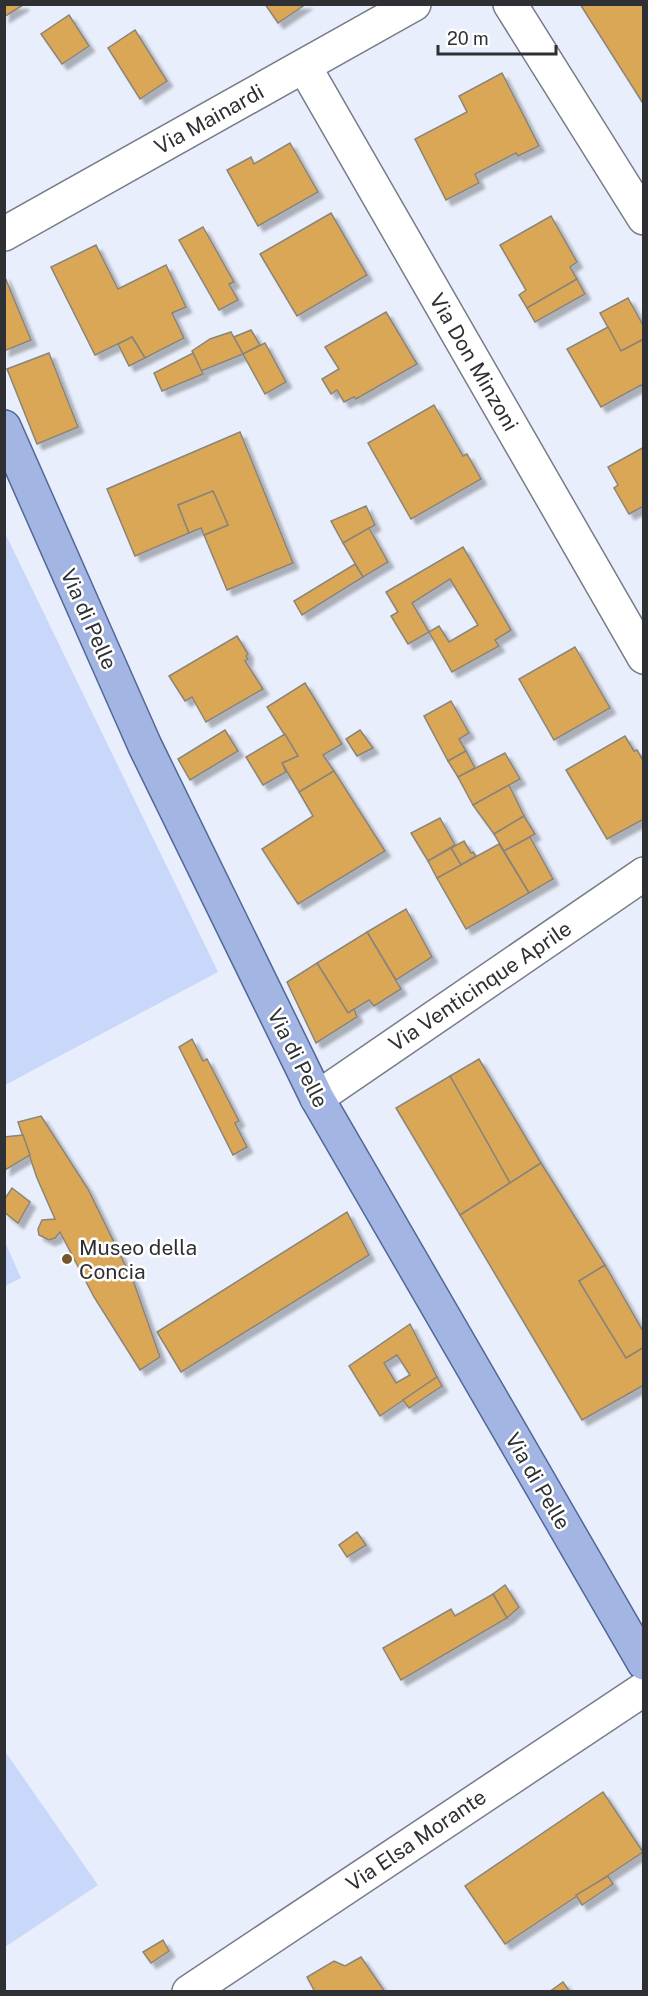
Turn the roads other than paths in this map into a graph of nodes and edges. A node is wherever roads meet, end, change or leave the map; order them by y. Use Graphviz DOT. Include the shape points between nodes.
graph roads {
  1 [pos="510,4"];
  2 [pos="408,6"];
  3 [pos="304,66"];
  4 [pos="644,218"];
  5 [pos="4,234"];
  6 [pos="4,427"];
  7 [pos="644,657"];
  8 [pos="644,874"];
  9 [pos="317,1098"];
  10 [pos="644,1663"];
  11 [pos="644,1689"];
  12 [pos="189,1992"];
  1 -- 4 [label="street"];
  2 -- 3 [label="street, Via Mainardi"];
  3 -- 5 [label="street, Via Mainardi"];
  3 -- 7 [label="street, Via Don Minzoni"];
  6 -- 9 [label="main road, Via di Pelle" via="145,746"];
  8 -- 9 [label="street, Via Venticinque Aprile"];
  9 -- 10 [label="main road, Via di Pelle"];
  11 -- 12 [label="street, Via Elsa Morante"];
}
